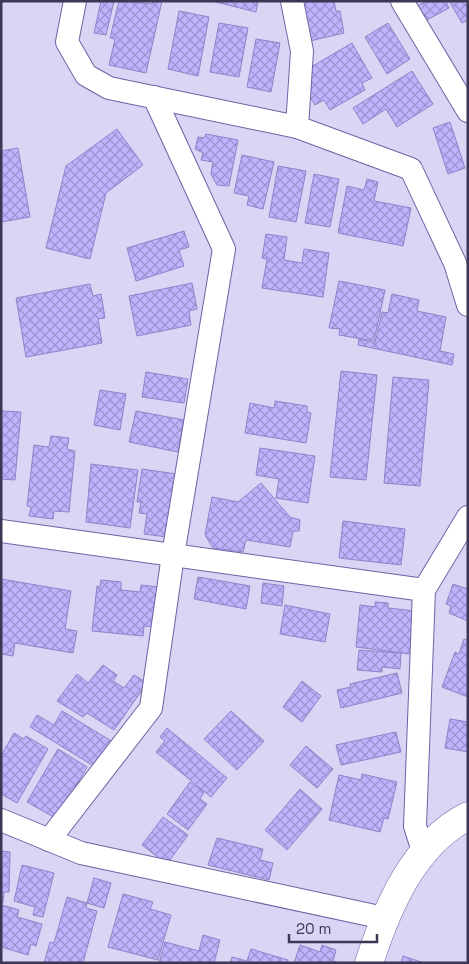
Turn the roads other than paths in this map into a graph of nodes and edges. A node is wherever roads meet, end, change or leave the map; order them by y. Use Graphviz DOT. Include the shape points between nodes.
graph roads {
  1 [pos="75,1"];
  2 [pos="292,1"];
  3 [pos="402,1"];
  4 [pos="154,97"];
  5 [pos="468,111"];
  6 [pos="297,127"];
  7 [pos="468,306"];
  8 [pos="468,517"];
  9 [pos="1,531"];
  10 [pos="173,555"];
  11 [pos="424,590"];
  12 [pos="468,816"];
  13 [pos="1,820"];
  14 [pos="49,840"];
  15 [pos="423,851"];
  16 [pos="384,918"];
  17 [pos="369,963"];
  1 -- 4 [label="street" via="67,42 86,75 109,88"];
  2 -- 6 [label="street" via="302,51"];
  3 -- 5 [label="street"];
  4 -- 6 [label="street"];
  4 -- 10 [label="street" via="224,249"];
  6 -- 7 [label="street" via="411,169 455,264"];
  8 -- 11 [label="street"];
  9 -- 10 [label="street"];
  10 -- 11 [label="street"];
  10 -- 14 [label="street" via="151,708"];
  11 -- 15 [label="street" via="415,826"];
  12 -- 15 [label="street"];
  13 -- 14 [label="street"];
  14 -- 16 [label="street" via="81,853"];
  15 -- 16 [label="street"];
  16 -- 17 [label="street"];
}
